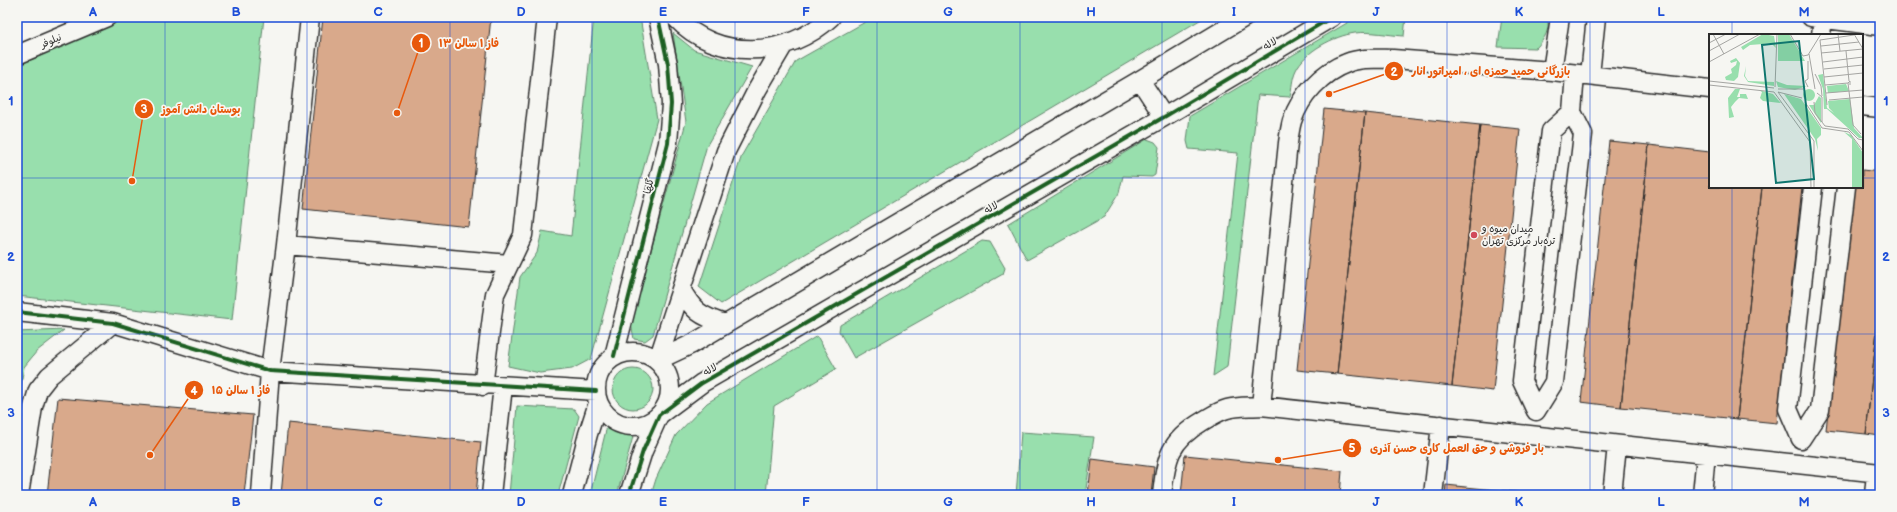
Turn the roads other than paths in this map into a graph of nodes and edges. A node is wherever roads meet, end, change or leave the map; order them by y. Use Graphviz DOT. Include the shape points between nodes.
graph roads {
  1 [pos="107,17"];
  2 [pos="310,17"];
  3 [pos="547,17"];
  4 [pos="658,17"];
  5 [pos="675,17"];
  6 [pos="831,17"];
  7 [pos="1245,17"];
  8 [pos="1332,17"];
  9 [pos="1560,17"];
  10 [pos="1596,17"];
  11 [pos="1826,22"];
  12 [pos="1880,26"];
  13 [pos="1858,29"];
  14 [pos="783,46"];
  15 [pos="17,55"];
  16 [pos="1552,71"];
  17 [pos="1582,75"];
  18 [pos="1140,80"];
  19 [pos="1709,89"];
  20 [pos="1863,106"];
  21 [pos="1880,108"];
  22 [pos="1572,112"];
  23 [pos="1164,117"];
  24 [pos="1813,188"];
  25 [pos="1846,188"];
  26 [pos="286,245"];
  27 [pos="509,264"];
  28 [pos="681,289"];
  29 [pos="17,312"];
  30 [pos="112,323"];
  31 [pos="725,324"];
  32 [pos="614,356"];
  33 [pos="658,360"];
  34 [pos="270,372"];
  35 [pos="483,386"];
  36 [pos="503,386"];
  37 [pos="597,397"];
  38 [pos="1261,406"];
  39 [pos="1536,411"];
  40 [pos="660,415"];
  41 [pos="1441,425"];
  42 [pos="1533,435"];
  43 [pos="1802,439"];
  44 [pos="1617,444"];
  45 [pos="1706,454"];
  46 [pos="1800,465"];
  47 [pos="1878,473"];
  48 [pos="19,495"];
  49 [pos="261,495"];
  50 [pos="491,495"];
  51 [pos="572,495"];
  52 [pos="629,495"];
  53 [pos="1162,495"];
  54 [pos="1433,495"];
  55 [pos="1612,495"];
  56 [pos="1702,495"];
  57 [pos="1874,495"];
  1 -- 15 [label="street, نیلوفر"];
  2 -- 26 [label="street"];
  3 -- 27 [label="street" via="523,235"];
  4 -- 32 [label="street, گلها" via="668,64 671,104 668,143"];
  5 -- 14 [label="street" via="705,39 730,48 756,50"];
  6 -- 14 [label="street" via="803,38"];
  7 -- 18 [label="street"];
  8 -- 23 [label="street, لاله"];
  9 -- 16 [label="street"];
  10 -- 17 [label="street"];
  11 -- 13 [label="street"];
  12 -- 13 [label="street"];
  14 -- 28 [label="street" via="726,151"];
  16 -- 17 [label="street"];
  16 -- 38 [label="street" via="1366,59 1347,62 1314,84 1299,105 1292,121 1288,142"];
  17 -- 19 [label="street"];
  17 -- 22 [label="street"];
  18 -- 23 [label="street"];
  18 -- 31 [label="street"];
  20 -- 21 [label="street"];
  22 -- 39 [label="street" via="1583,134 1554,382"];
  22 -- 39 [label="street" via="1551,130 1522,381"];
  23 -- 40 [label="street, لاله" via="702,383"];
  24 -- 43 [label="street" via="1788,409"];
  25 -- 43 [label="street" via="1820,410"];
  26 -- 27 [label="street"];
  26 -- 34 [label="street"];
  27 -- 35 [label="street" via="495,294"];
  28 -- 31 [label="street" via="697,312"];
  28 -- 33 [label="street"];
  29 -- 30 [label="street"];
  30 -- 34 [label="street"];
  30 -- 48 [label="street" via="48,376 38,390"];
  31 -- 33 [label="street"];
  32 -- 33 [label="street" via="636,351"];
  32 -- 37 [label="street" via="600,371 596,381"];
  33 -- 40 [label="street" via="670,381 667,405"];
  34 -- 35 [label="street"];
  34 -- 49 [label="street"];
  35 -- 36 [label="street"];
  36 -- 37 [label="street"];
  36 -- 50 [label="street"];
  37 -- 40 [label="street" via="609,418 626,426 638,426"];
  37 -- 51 [label="street"];
  38 -- 41 [label="street"];
  38 -- 53 [label="street" via="1228,409 1190,429 1178,439 1168,458"];
  39 -- 42 [label="street"];
  40 -- 52 [label="street" via="643,451"];
  41 -- 42 [label="street"];
  41 -- 54 [label="street"];
  42 -- 44 [label="street"];
  43 -- 46 [label="street"];
  44 -- 45 [label="street"];
  44 -- 55 [label="street"];
  45 -- 46 [label="street"];
  45 -- 56 [label="street"];
  46 -- 47 [label="street"];
  47 -- 57 [label="street"];
}
